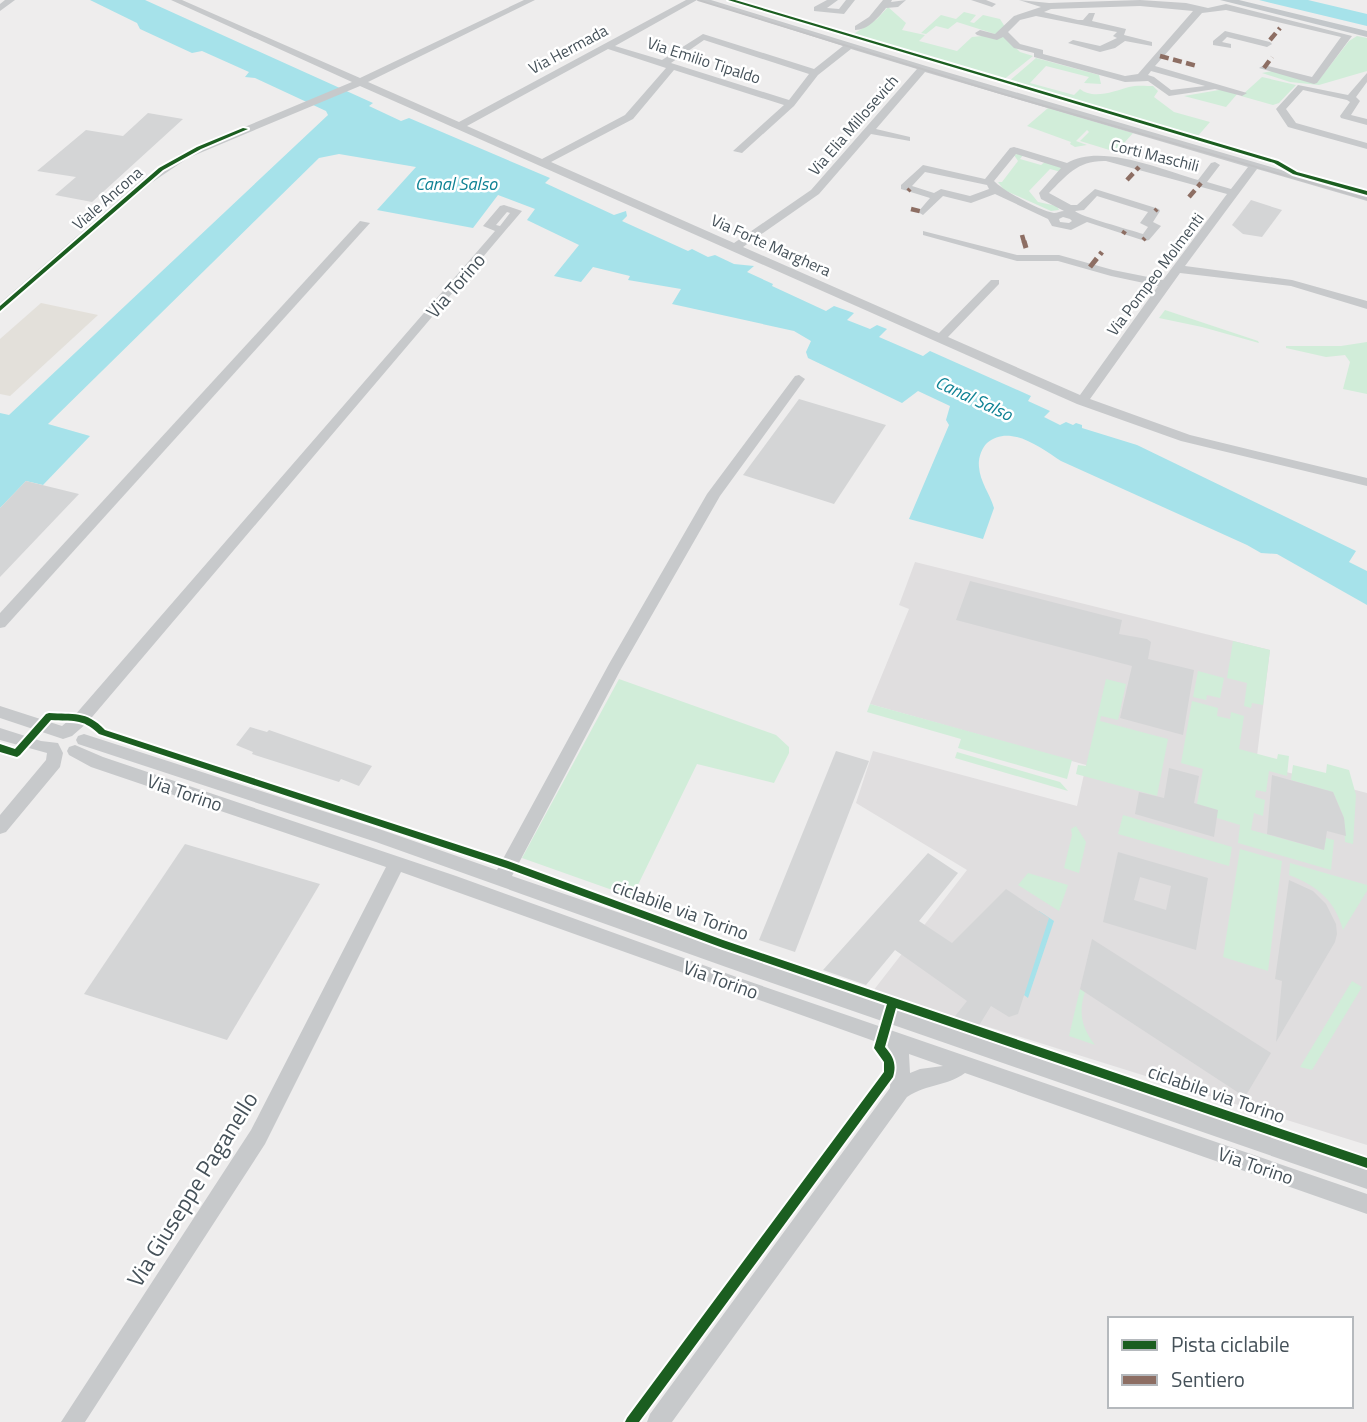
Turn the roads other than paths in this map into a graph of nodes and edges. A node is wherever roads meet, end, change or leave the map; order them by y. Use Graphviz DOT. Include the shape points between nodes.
graph roads {
  1 [pos="11,0"];
  2 [pos="175,0"];
  3 [pos="531,0"];
  4 [pos="693,0"];
  5 [pos="702,0"];
  6 [pos="834,0"];
  7 [pos="850,0"];
  8 [pos="902,0"];
  9 [pos="975,0"];
  10 [pos="1023,0"];
  11 [pos="1137,2"];
  12 [pos="886,3"];
  13 [pos="1063,3"];
  14 [pos="1183,3"];
  15 [pos="1225,3"];
  16 [pos="992,4"];
  17 [pos="1102,4"];
  18 [pos="1049,6"];
  19 [pos="0,8"];
  20 [pos="1199,10"];
  21 [pos="1252,10"];
  22 [pos="1036,13"];
  23 [pos="1082,23"];
  24 [pos="858,28"];
  25 [pos="1003,32"];
  26 [pos="980,33"];
  27 [pos="1205,34"];
  28 [pos="1367,34"];
  29 [pos="1121,37"];
  30 [pos="1221,38"];
  31 [pos="1066,40"];
  32 [pos="1149,44"];
  33 [pos="1267,44"];
  34 [pos="607,46"];
  35 [pos="849,46"];
  36 [pos="1228,46"];
  37 [pos="1061,55"];
  38 [pos="667,65"];
  39 [pos="923,68"];
  40 [pos="1150,68"];
  41 [pos="1264,68"];
  42 [pos="815,73"];
  43 [pos="1141,77"];
  44 [pos="1366,80"];
  45 [pos="354,85"];
  46 [pos="1220,87"];
  47 [pos="1242,93"];
  48 [pos="1350,98"];
  49 [pos="791,104"];
  50 [pos="1367,122"];
  51 [pos="459,126"];
  52 [pos="869,130"];
  53 [pos="906,139"];
  54 [pos="1367,146"];
  55 [pos="738,151"];
  56 [pos="542,163"];
  57 [pos="1216,165"];
  58 [pos="1254,166"];
  59 [pos="1068,167"];
  60 [pos="1201,183"];
  61 [pos="993,187"];
  62 [pos="1235,193"];
  63 [pos="939,194"];
  64 [pos="1367,198"];
  65 [pos="923,212"];
  66 [pos="1073,217"];
  67 [pos="1055,220"];
  68 [pos="364,223"];
  69 [pos="502,230"];
  70 [pos="927,233"];
  71 [pos="735,247"];
  72 [pos="1017,258"];
  73 [pos="1179,269"];
  74 [pos="1168,284"];
  75 [pos="1367,305"];
  76 [pos="0,309"];
  77 [pos="940,339"];
  78 [pos="799,379"];
  79 [pos="1082,401"];
  80 [pos="1367,482"];
  81 [pos="0,623"];
  82 [pos="0,712"];
  83 [pos="0,734"];
  84 [pos="74,735"];
  85 [pos="53,750"];
  86 [pos="0,827"];
  87 [pos="397,863"];
  88 [pos="500,879"];
  89 [pos="896,1041"];
  90 [pos="964,1063"];
  91 [pos="900,1091"];
  92 [pos="1367,1179"];
  93 [pos="1367,1204"];
  94 [pos="72,1422"];
  95 [pos="658,1422"];
  1 -- 19 [label="street"];
  2 -- 45 [label="street, Via Forte Marghera"];
  3 -- 45 [label="street, Viale Ancona"];
  4 -- 34 [label="street, Via Hermada"];
  5 -- 35 [label="street"];
  6 -- 7 [label="street" via="817,9 841,12"];
  8 -- 12 [label="street" via="895,5"];
  9 -- 16 [label="street"];
  10 -- 18 [label="street"];
  11 -- 14 [label="street"];
  11 -- 17 [label="street"];
  12 -- 24 [label="street"];
  13 -- 17 [label="street"];
  13 -- 18 [label="street"];
  14 -- 20 [label="street"];
  15 -- 20 [label="street" via="1215,11"];
  15 -- 21 [label="main road"];
  17 -- 23 [label="street"];
  18 -- 22 [label="street"];
  20 -- 40 [label="street"];
  21 -- 28 [label="main road"];
  21 -- 41 [label="street" via="1285,21 1280,28 1344,39 1314,81"];
  22 -- 23 [label="street"];
  22 -- 25 [label="street" via="1017,18"];
  23 -- 29 [label="street" via="1123,31"];
  23 -- 31 [label="street"];
  25 -- 26 [label="street" via="997,37"];
  25 -- 43 [label="street" via="1017,46 1040,52 1037,55 1125,79"];
  27 -- 30 [label="street"];
  29 -- 31 [label="street" via="1114,47 1100,50"];
  29 -- 32 [label="street"];
  30 -- 33 [label="street" via="1225,33"];
  30 -- 36 [label="street" via="1216,43"];
  31 -- 37 [label="street"];
  34 -- 38 [label="street, Via Emilio Tipaldo"];
  34 -- 51 [label="street, Via Hermada"];
  35 -- 39 [label="street"];
  35 -- 42 [label="street"];
  38 -- 42 [label="street" via="703,37"];
  38 -- 49 [label="street, Via Emilio Tipaldo"];
  38 -- 56 [label="street" via="629,117"];
  39 -- 52 [label="street, Via Elia Millosevich"];
  39 -- 58 [label="street"];
  40 -- 43 [label="street"];
  40 -- 46 [label="street"];
  42 -- 49 [label="street"];
  43 -- 46 [label="street" via="1169,93"];
  44 -- 48 [label="street"];
  45 -- 51 [label="street, Via Forte Marghera"];
  45 -- 76 [label="street, Viale Ancona" via="213,142 161,169"];
  46 -- 47 [label="street"];
  48 -- 50 [label="street" via="1355,101 1345,116"];
  48 -- 54 [label="street" via="1301,87 1281,110 1293,125"];
  49 -- 55 [label="street"];
  51 -- 56 [label="street, Via Forte Marghera"];
  52 -- 53 [label="street"];
  52 -- 71 [label="street, Via Elia Millosevich" via="814,192"];
  56 -- 71 [label="street, Via Forte Marghera"];
  57 -- 60 [label="street"];
  58 -- 62 [label="street, Via Pompeo Molmenti"];
  58 -- 64 [label="street"];
  59 -- 60 [label="street, Corti Maschili" via="1080,158 1098,157"];
  59 -- 61 [label="street" via="1014,150"];
  59 -- 66 [label="street" via="1044,195"];
  60 -- 62 [label="street, Corti Maschili"];
  61 -- 63 [label="street" via="971,200"];
  61 -- 63 [label="street" via="923,168 905,187"];
  61 -- 67 [label="street"];
  62 -- 73 [label="street, Via Pompeo Molmenti"];
  63 -- 65 [label="street"];
  66 -- 66 [label="street" via="1095,192 1156,211 1146,223 1156,226 1145,238"];
  66 -- 67 [label="street" via="1058,214"];
  66 -- 67 [label="street" via="1061,240"];
  68 -- 81 [label="street"];
  69 -- 84 [label="street, Via Torino"];
  70 -- 72 [label="street"];
  71 -- 77 [label="street, Via Forte Marghera"];
  72 -- 74 [label="street" via="1059,253 1111,274"];
  72 -- 77 [label="street"];
  73 -- 74 [label="street, Via Pompeo Molmenti"];
  73 -- 75 [label="street" via="1292,283"];
  74 -- 79 [label="street, Via Pompeo Molmenti"];
  77 -- 79 [label="street, Via Forte Marghera"];
  78 -- 88 [label="street" via="714,494"];
  79 -- 80 [label="street, Via Forte Marghera" via="1197,441"];
  82 -- 84 [label="street, Via Torino"];
  83 -- 85 [label="street"];
  84 -- 85 [label="street" via="62,755"];
  84 -- 87 [label="street, Via Torino" via="97,762"];
  84 -- 88 [label="street, Via Torino"];
  85 -- 86 [label="street" via="54,762"];
  87 -- 89 [label="street, Via Torino"];
  87 -- 94 [label="street, Via Giuseppe Paganello" via="258,1137"];
  88 -- 92 [label="street, Via Torino"];
  89 -- 90 [label="street, Via Torino"];
  89 -- 91 [label="street"];
  90 -- 91 [label="street" via="948,1074 920,1078"];
  90 -- 93 [label="street, Via Torino"];
  91 -- 95 [label="street"];
}
